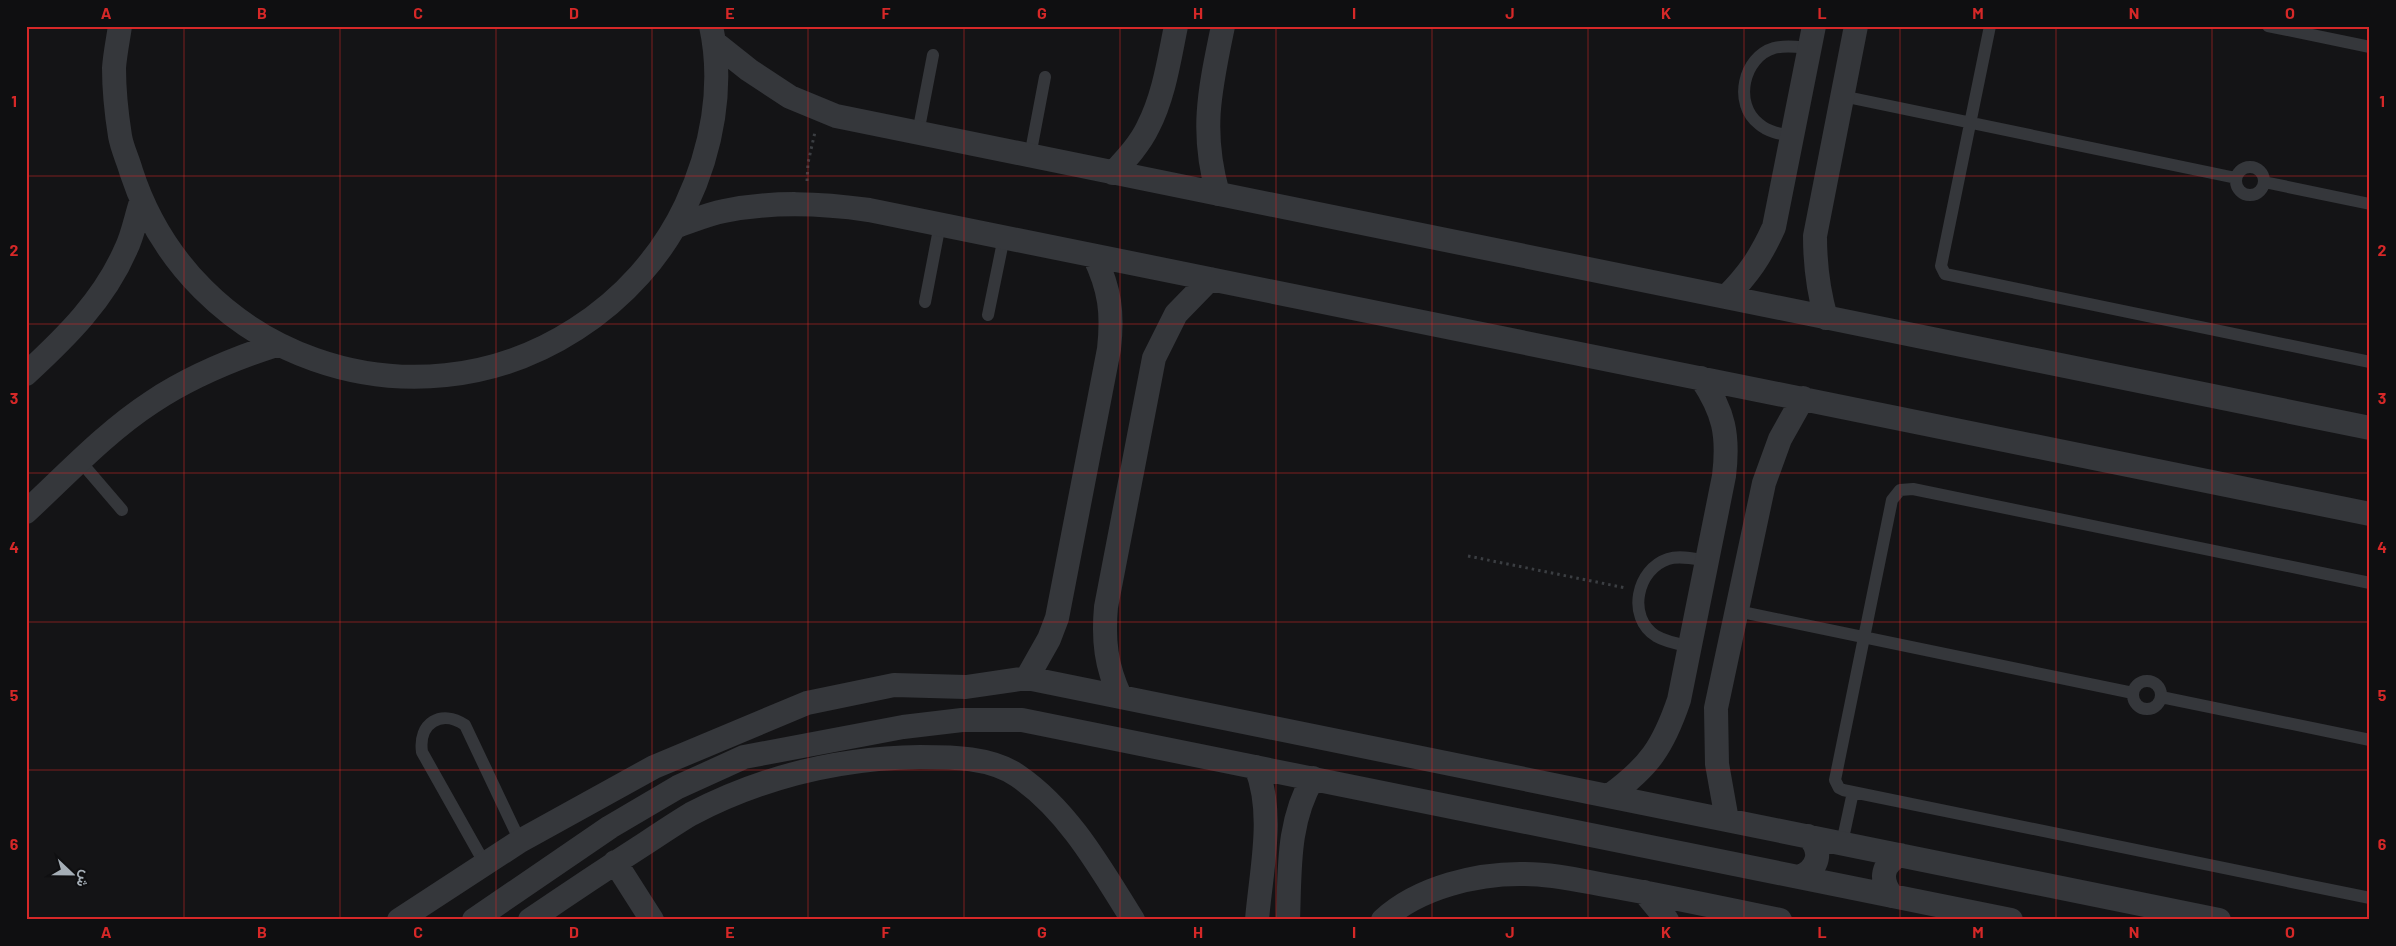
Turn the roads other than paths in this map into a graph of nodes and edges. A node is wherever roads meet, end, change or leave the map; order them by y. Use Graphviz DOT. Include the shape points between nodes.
graph roads {
  1 [pos="120,26"];
  2 [pos="1176,26"];
  3 [pos="1223,26"];
  4 [pos="1856,26"];
  5 [pos="1990,26"];
  6 [pos="2268,26"];
  7 [pos="713,34"];
  8 [pos="1812,37"];
  9 [pos="2370,47"];
  10 [pos="933,55"];
  11 [pos="1046,77"];
  12 [pos="1842,96"];
  13 [pos="1971,123"];
  14 [pos="918,133"];
  15 [pos="1792,136"];
  16 [pos="1030,156"];
  17 [pos="1113,173"];
  18 [pos="2236,178"];
  19 [pos="2264,182"];
  20 [pos="1218,194"];
  21 [pos="141,202"];
  22 [pos="2370,204"];
  23 [pos="940,224"];
  24 [pos="677,226"];
  25 [pos="1004,237"];
  26 [pos="1094,256"];
  27 [pos="1210,279"];
  28 [pos="1726,297"];
  29 [pos="925,302"];
  30 [pos="988,315"];
  31 [pos="1826,318"];
  32 [pos="276,344"];
  33 [pos="2370,362"];
  34 [pos="26,374"];
  35 [pos="1701,378"];
  36 [pos="1803,398"];
  37 [pos="2370,428"];
  38 [pos="80,461"];
  39 [pos="122,510"];
  40 [pos="26,512"];
  41 [pos="2370,514"];
  42 [pos="1707,561"];
  43 [pos="2370,583"];
  44 [pos="1737,611"];
  45 [pos="1865,637"];
  46 [pos="1690,646"];
  47 [pos="1027,678"];
  48 [pos="2132,693"];
  49 [pos="1120,696"];
  50 [pos="2161,697"];
  51 [pos="2370,740"];
  52 [pos="1256,767"];
  53 [pos="1313,778"];
  54 [pos="1853,792"];
  55 [pos="1609,796"];
  56 [pos="1727,820"];
  57 [pos="1808,836"];
  58 [pos="520,841"];
  59 [pos="1842,843"];
  60 [pos="1900,855"];
  61 [pos="615,862"];
  62 [pos="485,864"];
  63 [pos="1800,877"];
  64 [pos="1644,892"];
  65 [pos="1892,896"];
  66 [pos="2370,898"];
  67 [pos="399,920"];
  68 [pos="474,920"];
  69 [pos="530,920"];
  70 [pos="652,920"];
  71 [pos="1133,920"];
  72 [pos="1257,920"];
  73 [pos="1288,920"];
  74 [pos="1383,920"];
  75 [pos="1667,920"];
  76 [pos="1780,920"];
  77 [pos="2011,920"];
  78 [pos="2219,920"];
  1 -- 21 [label="street" via="114,68 120,137"];
  2 -- 17 [label="street" via="1159,102 1148,128"];
  3 -- 20 [label="street" via="1207,113 1210,167"];
  4 -- 12 [label="street"];
  5 -- 13 [label="lane"];
  6 -- 9 [label="lane"];
  7 -- 14 [label="street" via="749,70 790,97 836,116"];
  7 -- 24 [label="street" via="716,85 711,134 698,181"];
  8 -- 15 [label="street"];
  8 -- 15 [label="lane" via="1791,46 1773,48 1758,57 1747,72 1743,91 1747,109 1758,124"];
  10 -- 14 [label="lane"];
  11 -- 16 [label="lane"];
  12 -- 13 [label="lane"];
  12 -- 31 [label="street" via="1815,236 1818,291"];
  13 -- 18 [label="lane"];
  13 -- 33 [label="lane" via="1941,266 1945,274"];
  14 -- 16 [label="street"];
  15 -- 28 [label="street" via="1774,227 1763,253"];
  16 -- 17 [label="street"];
  17 -- 20 [label="street"];
  18 -- 19 [label="lane" via="2245,167 2252,167 2259,170"];
  18 -- 19 [label="lane" via="2236,185 2247,195 2255,194"];
  19 -- 22 [label="lane"];
  20 -- 28 [label="street"];
  21 -- 32 [label="street" via="165,246 197,284 234,318"];
  21 -- 34 [label="street" via="127,248 103,291 74,330"];
  23 -- 24 [label="street" via="820,203 772,204 733,210"];
  23 -- 25 [label="street"];
  23 -- 29 [label="lane"];
  24 -- 32 [label="street" via="643,273 602,313 553,344 500,366 444,377 386,377 330,366"];
  25 -- 26 [label="street"];
  25 -- 30 [label="lane"];
  26 -- 27 [label="street"];
  26 -- 47 [label="street" via="1105,277 1110,301 1109,349 1056,618 1049,640"];
  27 -- 35 [label="street"];
  27 -- 49 [label="street" via="1176,314 1154,358 1104,625 1105,653 1110,675"];
  28 -- 31 [label="street"];
  31 -- 37 [label="street"];
  32 -- 38 [label="street" via="233,359 159,398 114,430"];
  35 -- 36 [label="street"];
  35 -- 42 [label="street" via="1715,399 1724,424 1727,450"];
  36 -- 41 [label="street"];
  36 -- 44 [label="street" via="1771,461"];
  38 -- 39 [label="lane"];
  38 -- 40 [label="street"];
  42 -- 46 [label="street"];
  42 -- 46 [label="lane" via="1670,558 1655,565 1645,576 1639,591 1638,608 1644,623 1655,636"];
  43 -- 45 [label="lane" via="1906,488 1892,500"];
  44 -- 45 [label="lane"];
  44 -- 56 [label="street" via="1716,708 1715,728 1716,764"];
  45 -- 48 [label="lane"];
  45 -- 54 [label="lane" via="1835,780 1839,788"];
  46 -- 55 [label="street" via="1679,700 1669,729 1654,756"];
  47 -- 49 [label="street"];
  47 -- 58 [label="street" via="966,687 894,685 806,703 654,767"];
  48 -- 50 [label="lane" via="2136,686 2149,681 2160,690"];
  48 -- 50 [label="lane" via="2137,706 2144,710 2152,709"];
  49 -- 55 [label="street"];
  50 -- 51 [label="lane"];
  52 -- 53 [label="street"];
  52 -- 68 [label="street" via="1022,720 962,720 816,742 744,757 678,787 610,827"];
  52 -- 72 [label="street" via="1266,805"];
  53 -- 63 [label="street"];
  53 -- 73 [label="street" via="1297,811 1293,829"];
  54 -- 59 [label="lane"];
  54 -- 66 [label="lane"];
  55 -- 56 [label="street"];
  56 -- 57 [label="street"];
  57 -- 59 [label="street"];
  57 -- 63 [label="street" via="1818,854 1810,872"];
  58 -- 62 [label="street"];
  58 -- 62 [label="lane" via="465,725 455,719 433,721 420,740 422,752"];
  59 -- 60 [label="street"];
  60 -- 65 [label="street" via="1891,860 1884,873 1885,888"];
  60 -- 78 [label="street"];
  61 -- 69 [label="street"];
  61 -- 70 [label="street"];
  61 -- 71 [label="street" via="690,815 737,792 787,775 890,757 981,761 1017,775 1045,797 1072,828"];
  62 -- 67 [label="street"];
  63 -- 65 [label="street"];
  64 -- 74 [label="street" via="1526,874 1479,877 1434,890"];
  64 -- 75 [label="street"];
  64 -- 76 [label="street"];
  65 -- 77 [label="street"];
}
